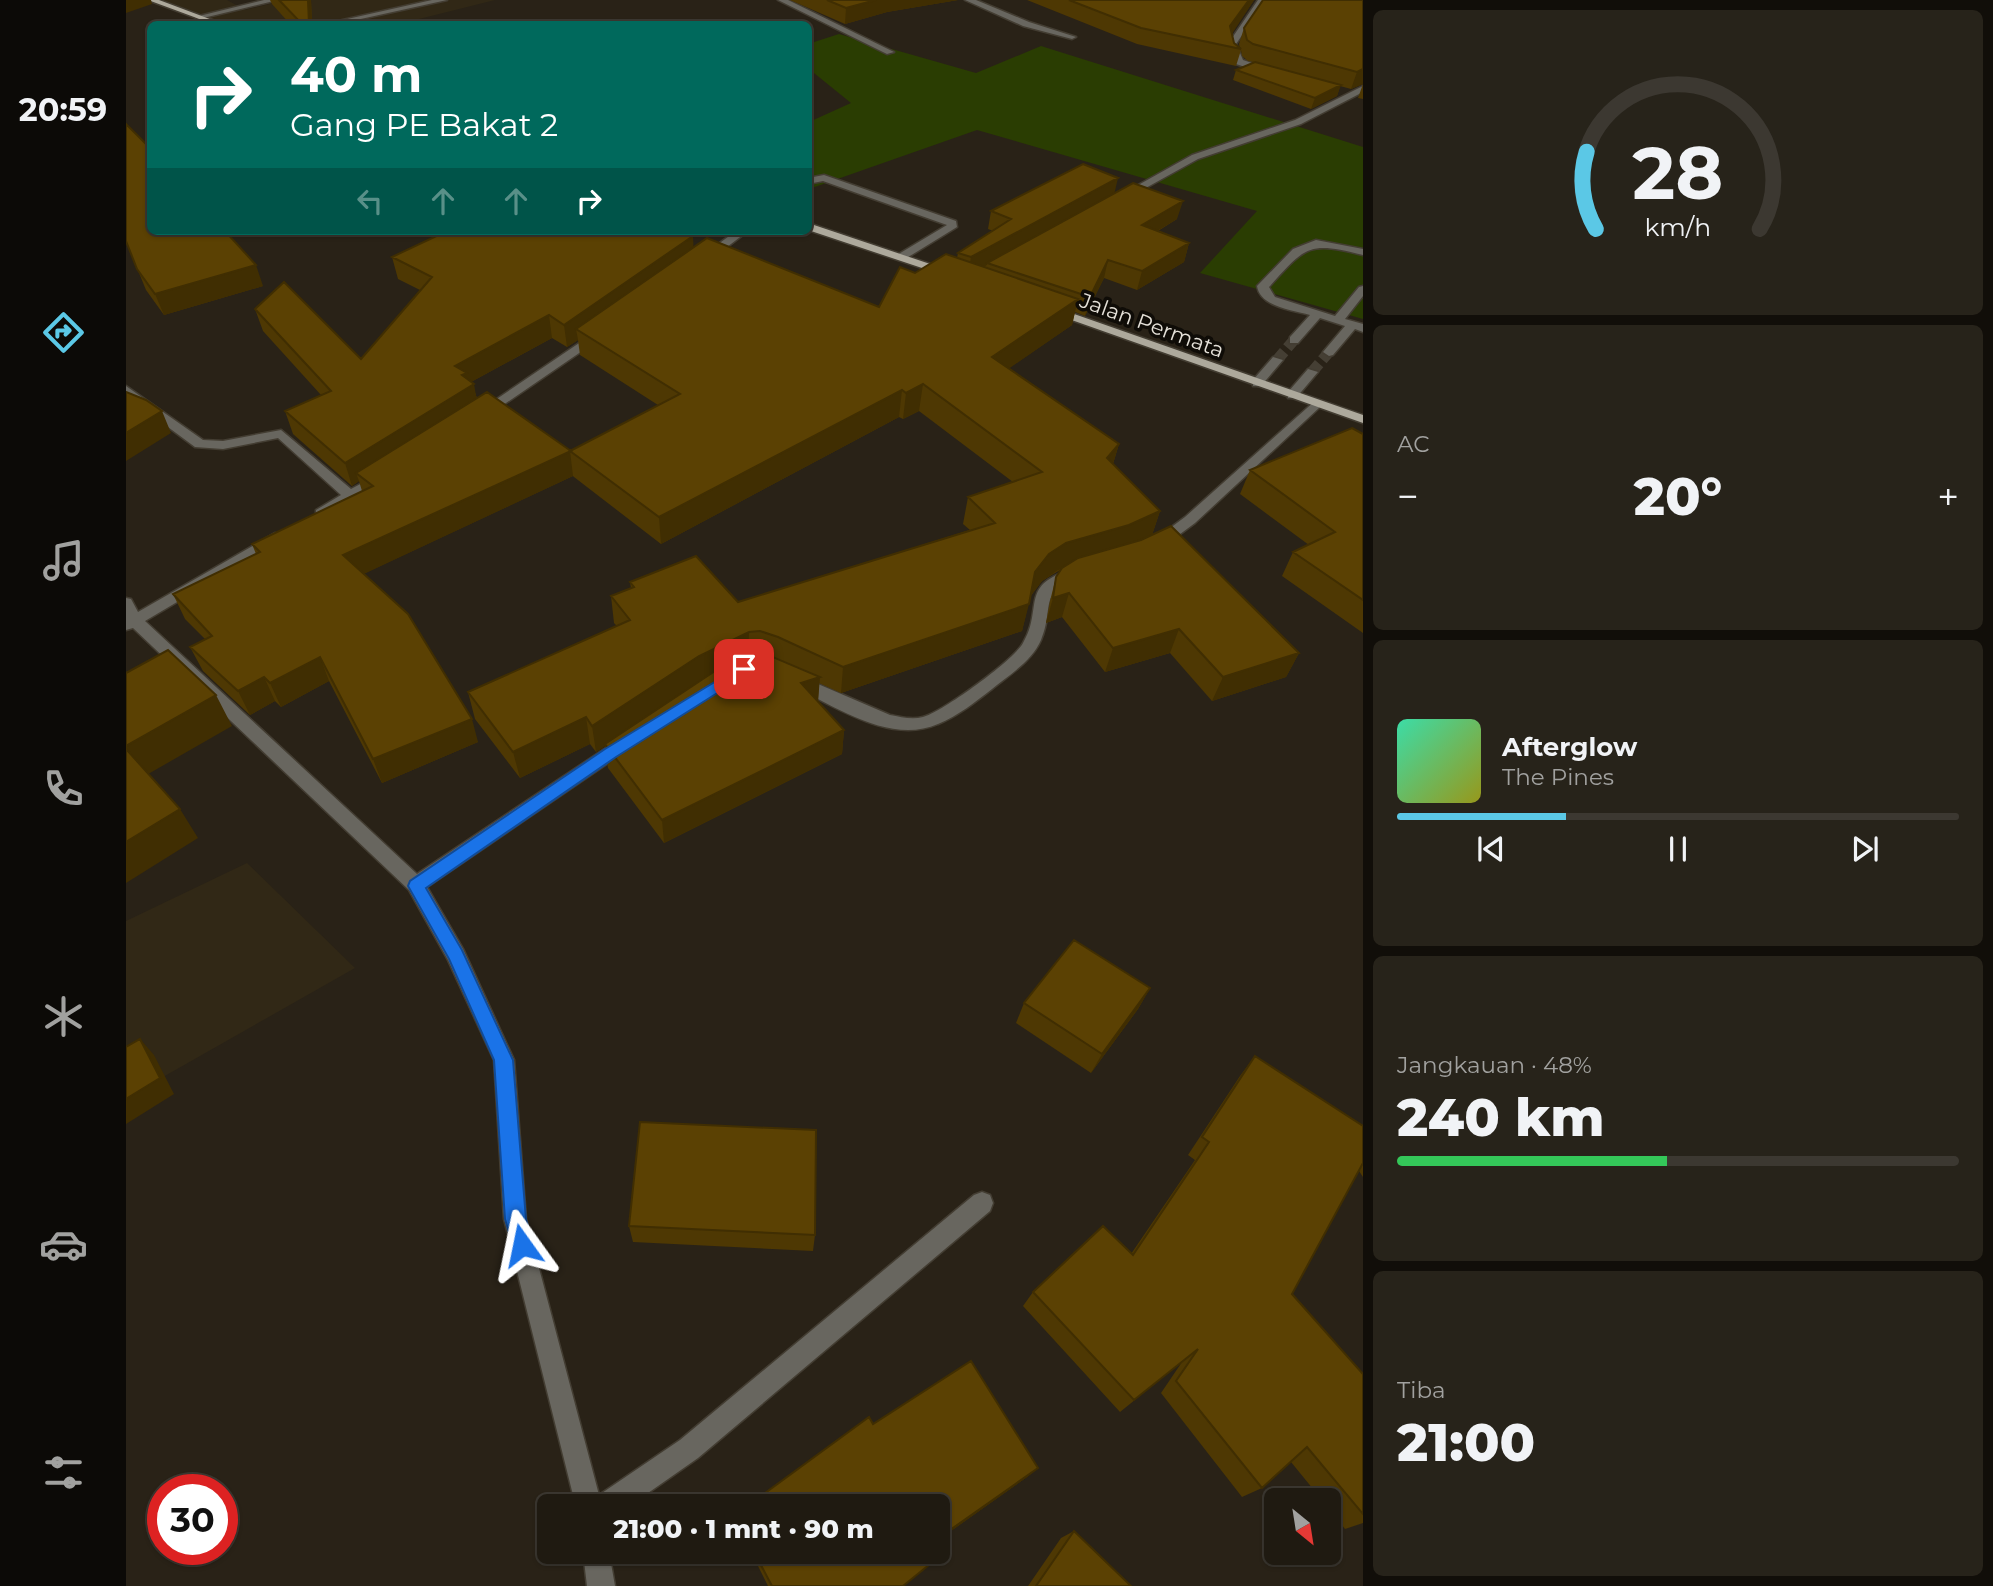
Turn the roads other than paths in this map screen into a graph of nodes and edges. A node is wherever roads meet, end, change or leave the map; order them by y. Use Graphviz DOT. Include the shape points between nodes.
graph roads {
  1 [pos="152,0"];
  2 [pos="274,0"];
  3 [pos="443,0"];
  4 [pos="782,0"];
  5 [pos="969,0"];
  6 [pos="1262,0"];
  7 [pos="199,17"];
  8 [pos="210,21"];
  9 [pos="343,21"];
  10 [pos="1072,37"];
  11 [pos="890,52"];
  12 [pos="1281,75"];
  13 [pos="1342,92"];
  14 [pos="1359,92"];
  15 [pos="812,180"];
  16 [pos="1115,201"];
  17 [pos="812,227"];
  18 [pos="738,235"];
  19 [pos="1363,252"];
  20 [pos="901,257"];
  21 [pos="698,264"];
  22 [pos="959,277"];
  23 [pos="1363,289"];
  24 [pos="1036,304"];
  25 [pos="1318,313"];
  26 [pos="1338,320"];
  27 [pos="1358,327"];
  28 [pos="608,329"];
  29 [pos="1294,340"];
  30 [pos="1329,352"];
  31 [pos="1277,360"];
  32 [pos="1312,372"];
  33 [pos="1257,383"];
  34 [pos="126,390"];
  35 [pos="1293,396"];
  36 [pos="1316,404"];
  37 [pos="475,417"];
  38 [pos="1363,419"];
  39 [pos="397,466"];
  40 [pos="351,496"];
  41 [pos="1145,551"];
  42 [pos="1089,570"];
  43 [pos="129,616"];
  44 [pos="779,674"];
  45 [pos="643,732"];
  46 [pos="416,886"];
  47 [pos="982,1203"];
  48 [pos="586,1494"];
  49 [pos="624,1494"];
  50 [pos="598,1564"];
  51 [pos="601,1586"];
  1 -- 7 [label="main road"];
  2 -- 7 [label="street"];
  3 -- 9 [label="street"];
  4 -- 11 [label="street"];
  5 -- 10 [label="street"];
  6 -- 12 [label="street" via="1232,44 1239,62"];
  7 -- 8 [label="main road"];
  13 -- 14 [label="street"];
  14 -- 16 [label="street" via="1298,122 1206,153"];
  15 -- 20 [label="street" via="824,178 952,223"];
  17 -- 20 [label="main road"];
  18 -- 21 [label="street"];
  19 -- 25 [label="street" via="1310,242 1264,286 1271,299"];
  20 -- 22 [label="main road"];
  23 -- 26 [label="street"];
  24 -- 33 [label="main road, Jalan Permata"];
  25 -- 26 [label="street"];
  25 -- 29 [label="street"];
  26 -- 27 [label="street"];
  27 -- 30 [label="street"];
  28 -- 37 [label="street"];
  31 -- 33 [label="street"];
  32 -- 35 [label="street"];
  33 -- 35 [label="main road, Jalan Permata"];
  34 -- 40 [label="street" via="200,444 223,445 281,433"];
  35 -- 36 [label="main road, Jalan Permata"];
  36 -- 38 [label="main road, Jalan Permata"];
  36 -- 41 [label="street" via="1190,520"];
  39 -- 40 [label="street"];
  40 -- 43 [label="street"];
  42 -- 44 [label="street" via="1048,586 1041,595 1034,642 1027,651 941,718 920,724 888,722"];
  43 -- 46 [label="street"];
  45 -- 46 [label="street"];
  46 -- 48 [label="street" via="456,955 504,1060 516,1219"];
  47 -- 49 [label="street" via="690,1449"];
  50 -- 51 [label="street"];
}
